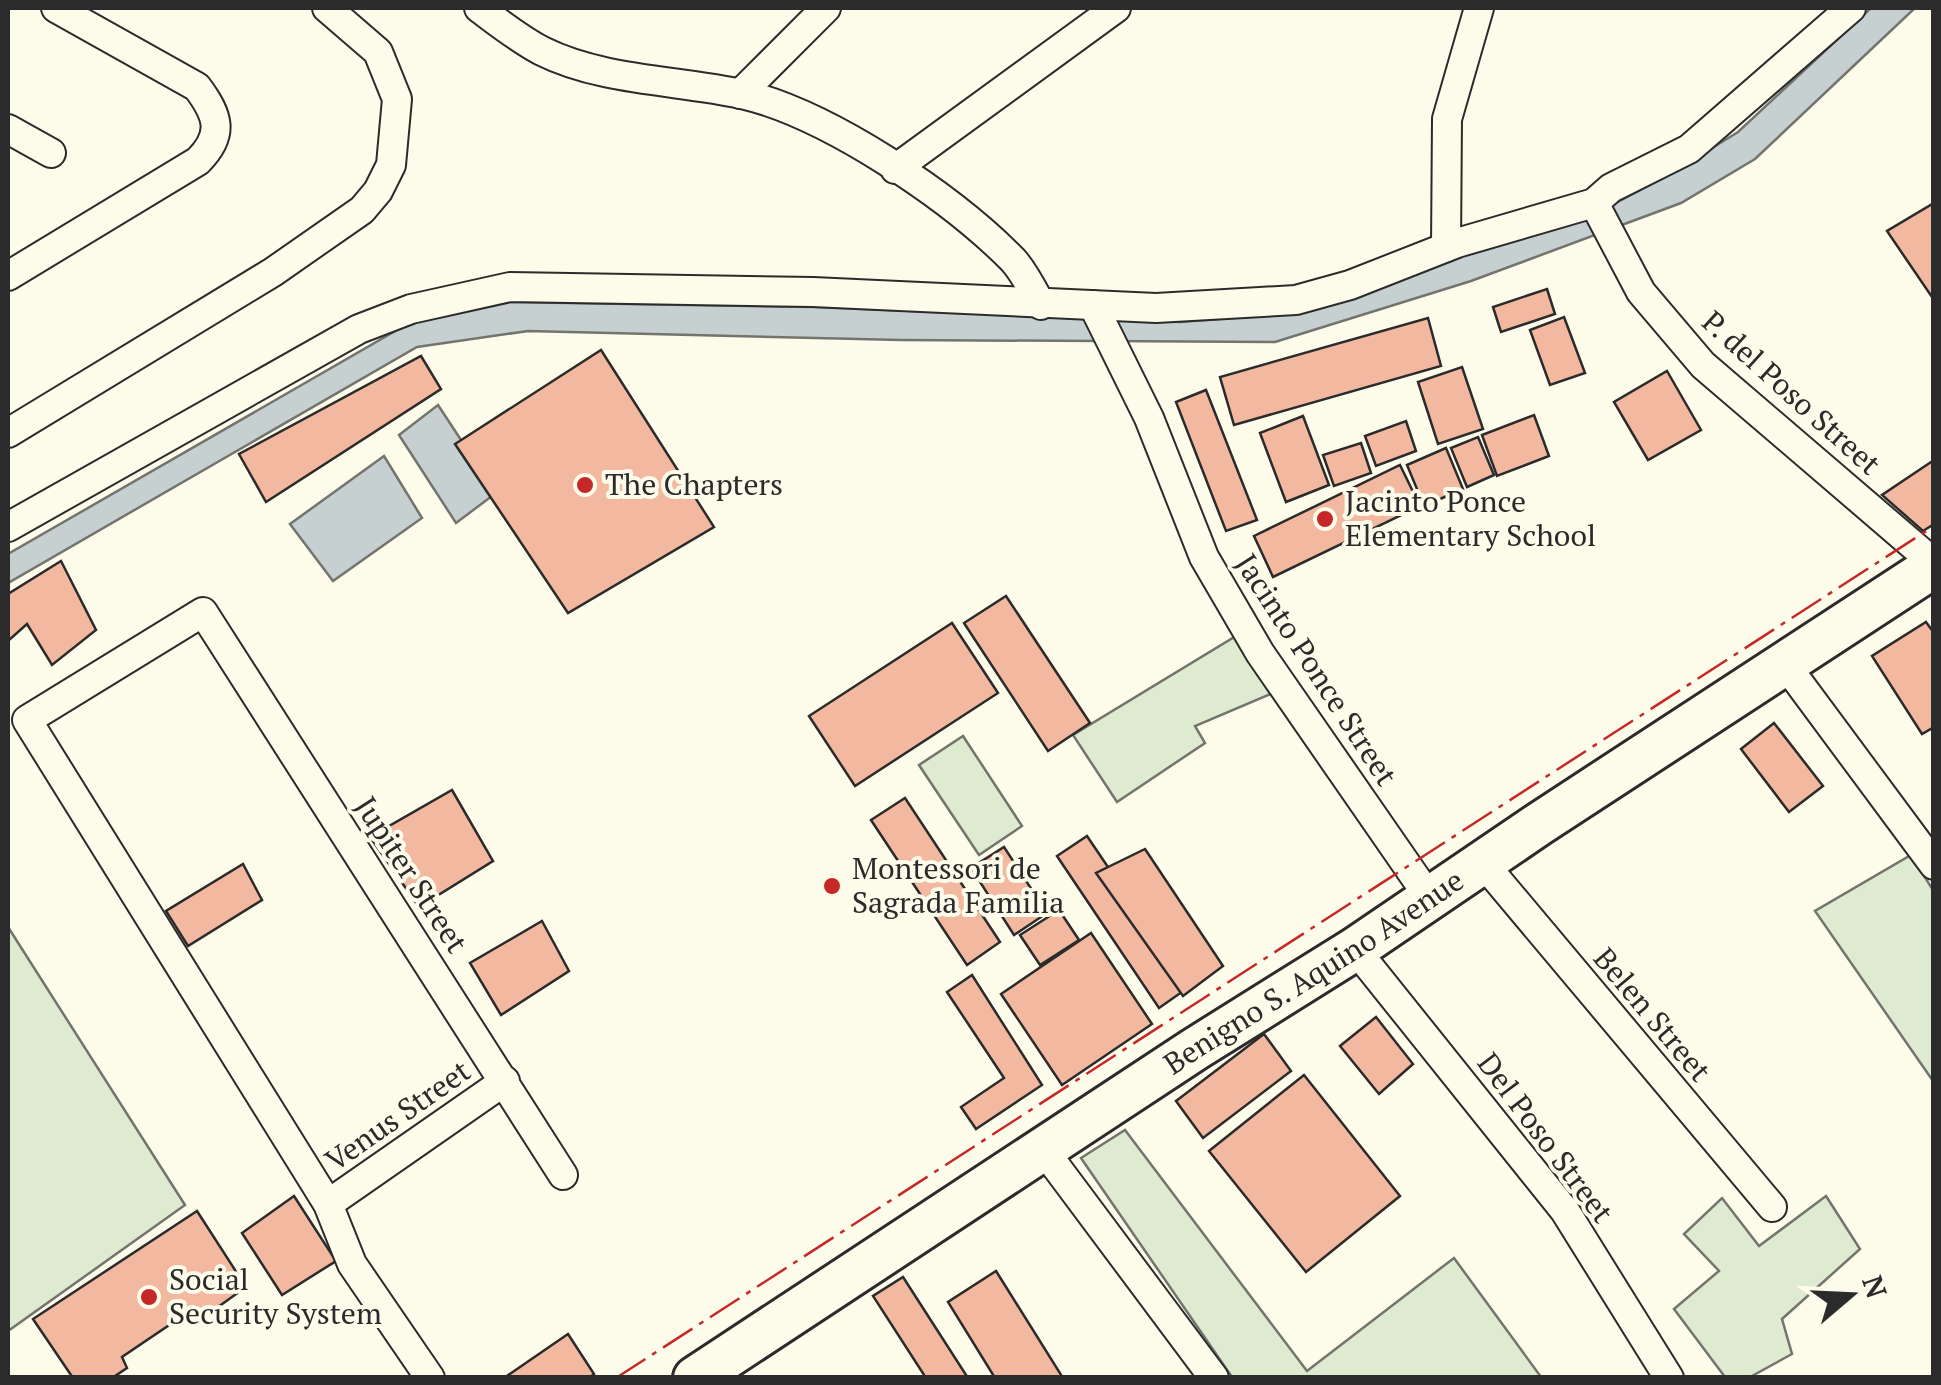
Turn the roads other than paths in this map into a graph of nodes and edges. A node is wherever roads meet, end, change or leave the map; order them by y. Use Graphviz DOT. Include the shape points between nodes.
graph roads {
  1 [pos="56,8"];
  2 [pos="328,8"];
  3 [pos="479,8"];
  4 [pos="826,8"];
  5 [pos="1116,8"];
  6 [pos="1479,8"];
  7 [pos="1851,8"];
  8 [pos="740,94"];
  9 [pos="8,129"];
  10 [pos="52,153"];
  11 [pos="895,169"];
  12 [pos="1594,203"];
  13 [pos="1446,247"];
  14 [pos="8,276"];
  15 [pos="1042,305"];
  16 [pos="1093,305"];
  17 [pos="8,433"];
  18 [pos="8,527"];
  19 [pos="1926,579"];
  20 [pos="1785,664"];
  21 [pos="1484,864"];
  22 [pos="1934,865"];
  23 [pos="1429,897"];
  24 [pos="1355,949"];
  25 [pos="506,1081"];
  26 [pos="1043,1149"];
  27 [pos="563,1175"];
  28 [pos="328,1204"];
  29 [pos="1772,1208"];
  30 [pos="430,1378"];
  31 [pos="695,1378"];
  32 [pos="1214,1378"];
  33 [pos="1668,1378"];
  1 -- 14 [label="street" via="197,87 210,104 216,134 198,161"];
  2 -- 17 [label="street" via="378,52 397,99 391,165 378,191 362,210 274,272"];
  3 -- 8 [label="street" via="544,52 600,70"];
  4 -- 8 [label="street"];
  5 -- 11 [label="street"];
  6 -- 13 [label="street" via="1447,120"];
  7 -- 12 [label="street" via="1688,149"];
  8 -- 11 [label="street" via="836,130"];
  9 -- 10 [label="street"];
  11 -- 15 [label="street" via="1016,263"];
  12 -- 13 [label="street"];
  12 -- 19 [label="street, P. del Poso Street" via="1641,292 1704,364"];
  13 -- 16 [label="street" via="1296,300"];
  15 -- 16 [label="street"];
  15 -- 18 [label="street" via="813,292 510,287 411,309 359,329"];
  16 -- 23 [label="street, Jacinto Ponce Street" via="1149,418 1204,557 1260,653"];
  19 -- 20 [label="main road, Benigno S. Aquino Avenue"];
  20 -- 21 [label="main road, Benigno S. Aquino Avenue"];
  20 -- 22 [label="street"];
  21 -- 23 [label="main road, Benigno S. Aquino Avenue"];
  21 -- 29 [label="street, Belen Street"];
  23 -- 24 [label="main road, Benigno S. Aquino Avenue"];
  24 -- 26 [label="main road, Benigno S. Aquino Avenue"];
  24 -- 33 [label="street, Del Poso Street" via="1565,1211"];
  25 -- 27 [label="street, Jupiter Street"];
  25 -- 28 [label="street, Venus Street"];
  25 -- 28 [label="street, Jupiter Street" via="203,612 27,720"];
  26 -- 31 [label="main road, Benigno S. Aquino Avenue"];
  26 -- 32 [label="street"];
  28 -- 30 [label="street" via="352,1264"];
}
